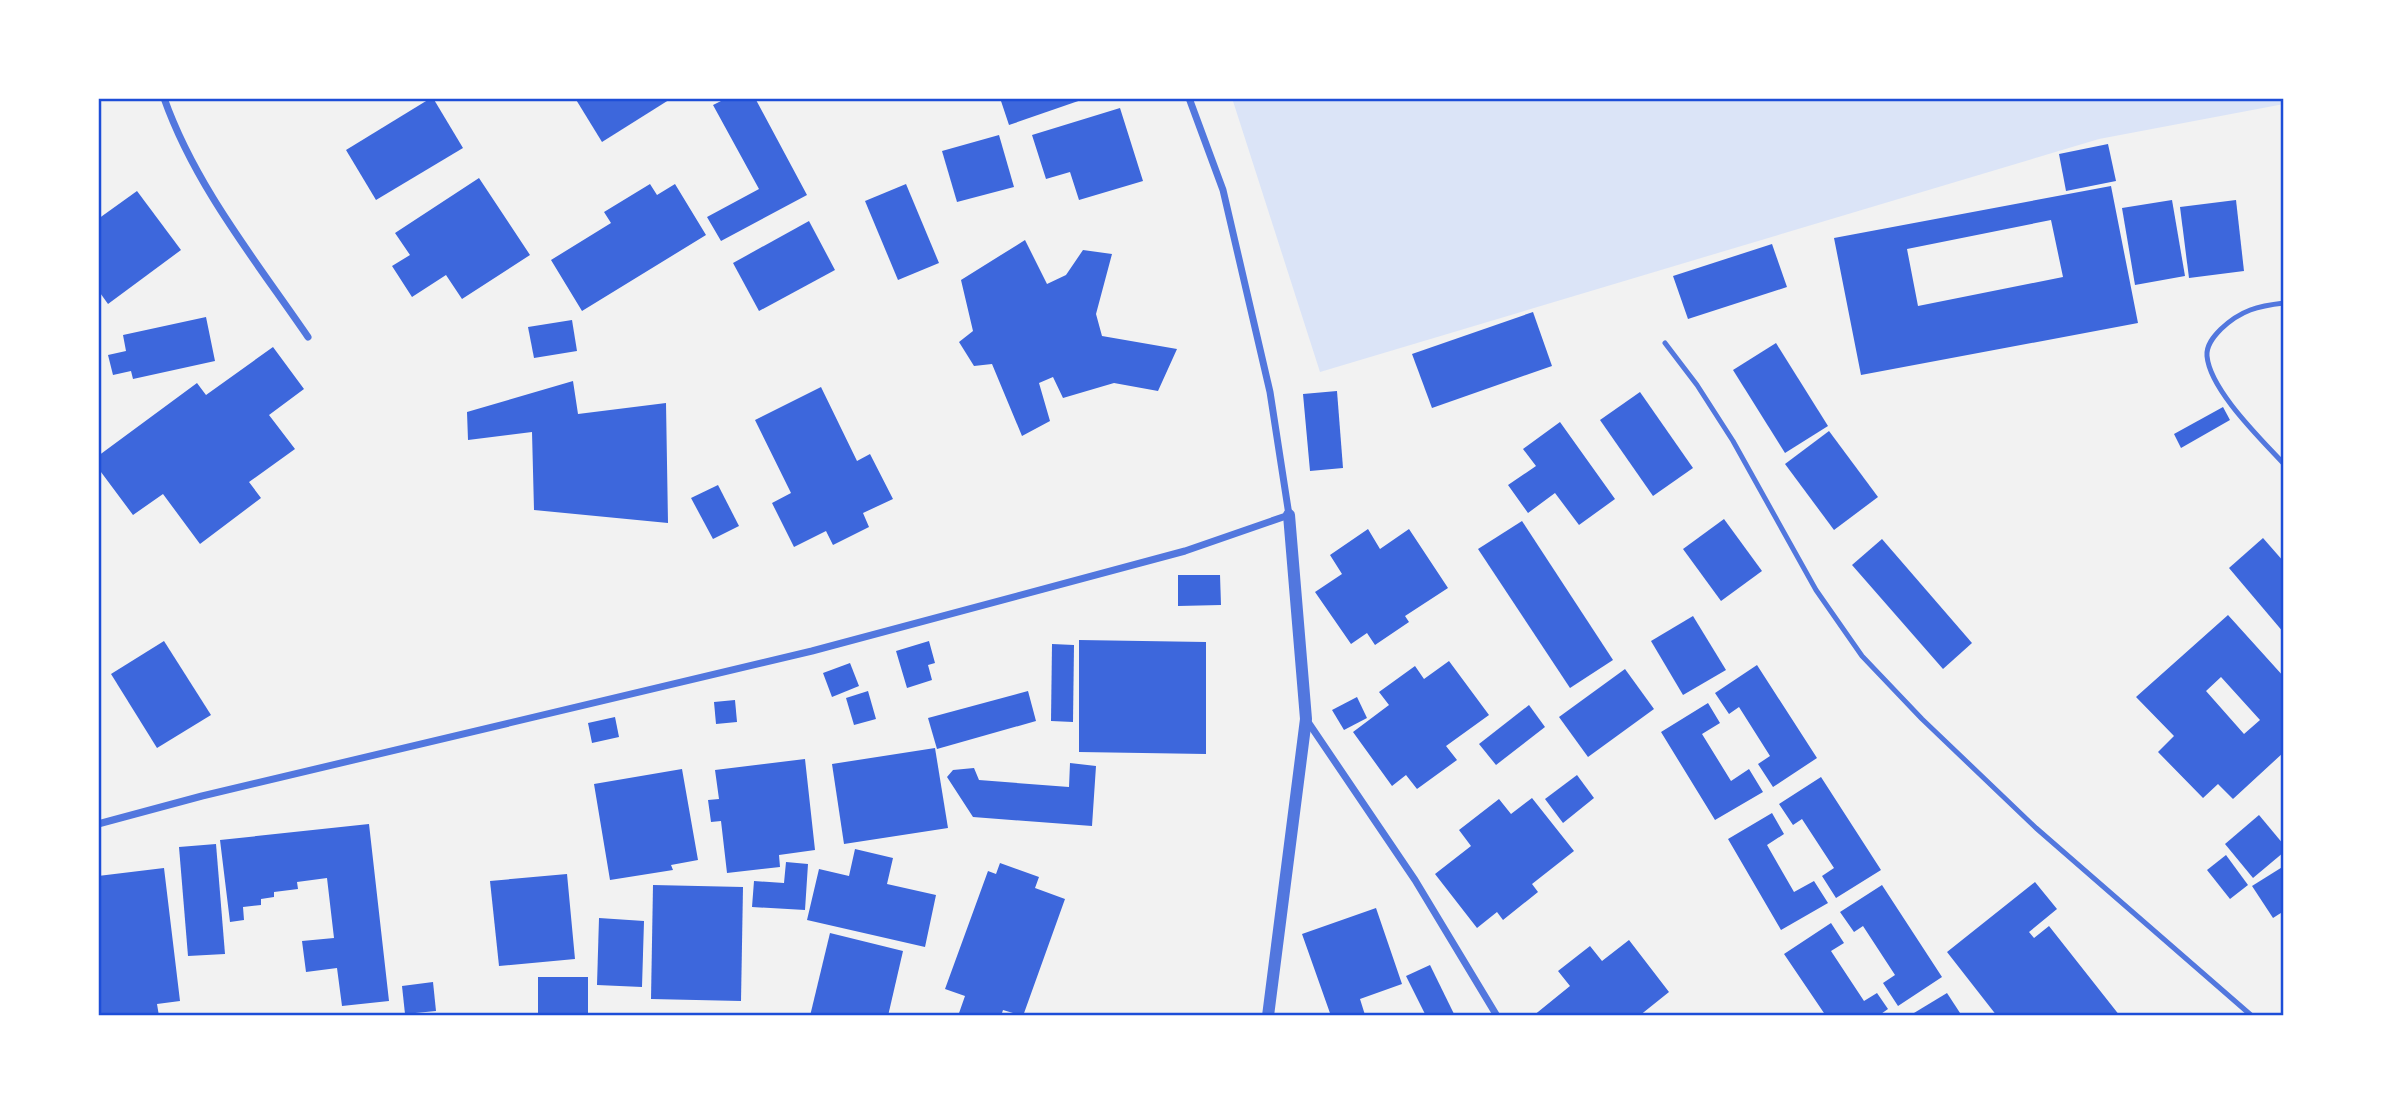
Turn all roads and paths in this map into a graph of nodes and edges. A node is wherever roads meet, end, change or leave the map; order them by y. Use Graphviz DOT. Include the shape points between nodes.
graph roads {
  1 [pos="164,98"];
  2 [pos="1189,98"];
  3 [pos="2284,303"];
  4 [pos="308,337"];
  5 [pos="1665,343"];
  6 [pos="2284,464"];
  7 [pos="1289,514"];
  8 [pos="1306,719"];
  9 [pos="98,824"];
  10 [pos="1268,1016"];
  11 [pos="1497,1016"];
  12 [pos="2252,1016"];
  1 -- 4 [label="street" via="212,198"];
  2 -- 7 [label="street" via="1223,190 1270,392"];
  3 -- 6 [label="lane" via="2256,306 2232,319 2212,339 2206,355 2223,394"];
  5 -- 12 [label="lane" via="1733,441 1816,590 1862,656 2036,828"];
  7 -- 8 [label="street"];
  7 -- 9 [label="street" via="1185,551 812,650"];
  8 -- 10 [label="street"];
  8 -- 11 [label="street" via="1415,880"];
}
